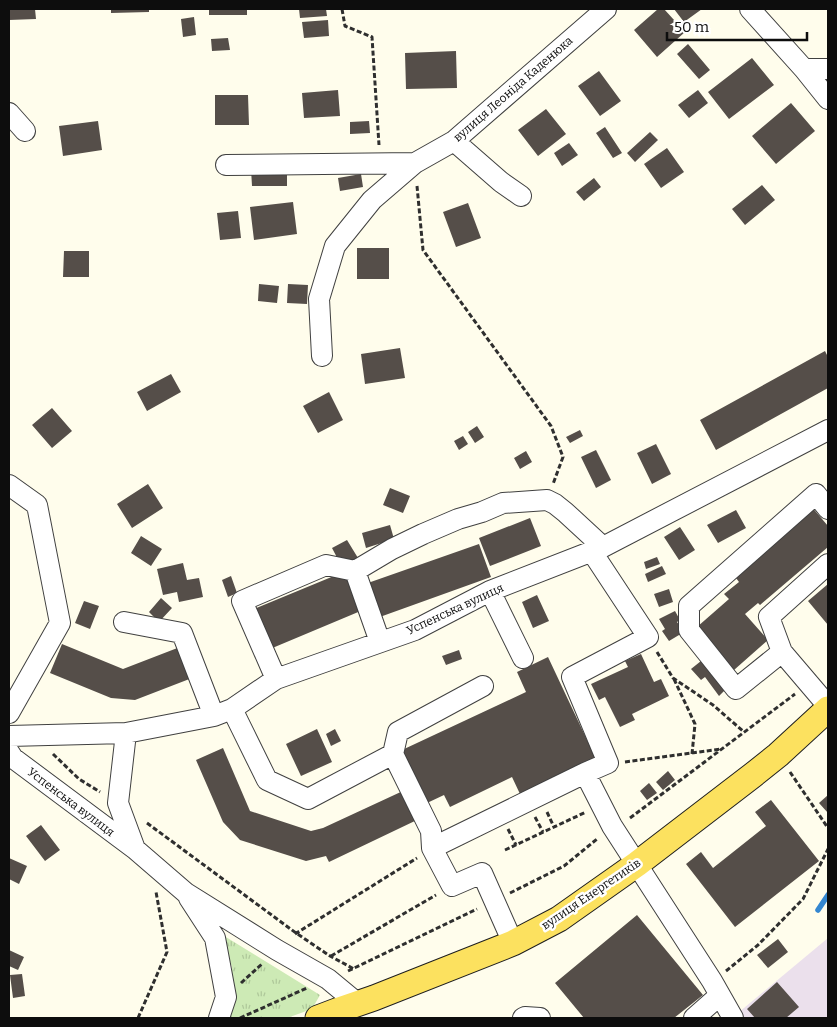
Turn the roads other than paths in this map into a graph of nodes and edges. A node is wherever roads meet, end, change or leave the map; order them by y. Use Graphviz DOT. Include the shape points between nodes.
graph roads {
  1 [pos="606,9"];
  2 [pos="750,9"];
  3 [pos="804,69"];
  4 [pos="828,69"];
  5 [pos="828,99"];
  6 [pos="9,113"];
  7 [pos="25,132"];
  8 [pos="454,141"];
  9 [pos="415,163"];
  10 [pos="226,165"];
  11 [pos="521,196"];
  12 [pos="322,356"];
  13 [pos="828,430"];
  14 [pos="9,485"];
  15 [pos="828,509"];
  16 [pos="598,550"];
  17 [pos="828,564"];
  18 [pos="355,571"];
  19 [pos="490,591"];
  20 [pos="124,622"];
  21 [pos="380,642"];
  22 [pos="782,652"];
  23 [pos="523,658"];
  24 [pos="276,679"];
  25 [pos="483,686"];
  26 [pos="828,708"];
  27 [pos="9,712"];
  28 [pos="223,712"];
  29 [pos="126,733"];
  30 [pos="9,736"];
  31 [pos="9,752"];
  32 [pos="393,754"];
  33 [pos="585,773"];
  34 [pos="432,848"];
  35 [pos="142,856"];
  36 [pos="637,864"];
  37 [pos="186,892"];
  38 [pos="513,944"];
  39 [pos="716,988"];
  40 [pos="339,1012"];
  41 [pos="219,1018"];
  42 [pos="524,1018"];
  43 [pos="540,1018"];
  44 [pos="694,1018"];
  45 [pos="733,1018"];
  1 -- 8 [label="street, вулиця Леоніда Каденюка"];
  2 -- 3 [label="street"];
  3 -- 4 [label="street"];
  3 -- 5 [label="street"];
  6 -- 7 [label="street"];
  8 -- 9 [label="street, вулиця Леоніда Каденюка"];
  8 -- 11 [label="street"];
  9 -- 10 [label="street, вулиця Леоніда Каденюка"];
  9 -- 12 [label="street, вулиця Леоніда Каденюка" via="372,200 335,246 319,299"];
  13 -- 16 [label="street, Успенська вулиця"];
  14 -- 27 [label="street" via="37,505 60,623"];
  15 -- 22 [label="street" via="816,494 689,606 689,630 736,689"];
  16 -- 18 [label="street" via="565,512 547,500 503,503 423,534"];
  16 -- 19 [label="street, Успенська вулиця"];
  16 -- 33 [label="street" via="648,637 572,678 608,763"];
  17 -- 22 [label="street" via="769,617"];
  18 -- 21 [label="street"];
  18 -- 24 [label="street" via="326,565 242,601"];
  19 -- 21 [label="street, Успенська вулиця" via="415,630"];
  19 -- 23 [label="street"];
  20 -- 28 [label="street" via="182,633"];
  21 -- 24 [label="street, Успенська вулиця"];
  22 -- 26 [label="street"];
  24 -- 28 [label="street, Успенська вулиця"];
  25 -- 32 [label="street" via="398,732"];
  26 -- 36 [label="main road, вулиця Енергетиків" via="778,755"];
  28 -- 29 [label="street, Успенська вулиця"];
  28 -- 32 [label="street" via="267,780 308,799"];
  29 -- 30 [label="street"];
  29 -- 35 [label="street, Успенська вулиця" via="118,803"];
  31 -- 35 [label="street, Успенська вулиця"];
  32 -- 34 [label="street" via="431,831"];
  33 -- 34 [label="street"];
  33 -- 36 [label="street" via="612,826"];
  34 -- 38 [label="street" via="452,886 482,874"];
  35 -- 37 [label="street, Успенська вулиця"];
  36 -- 38 [label="main road, вулиця Енергетиків" via="559,919"];
  36 -- 39 [label="street"];
  37 -- 40 [label="street, Успенська вулиця" via="328,979"];
  37 -- 41 [label="street" via="215,938 226,997"];
  38 -- 40 [label="main road, вулиця Енергетиків"];
  39 -- 44 [label="street"];
  39 -- 45 [label="street"];
  42 -- 43 [label="street"];
}
